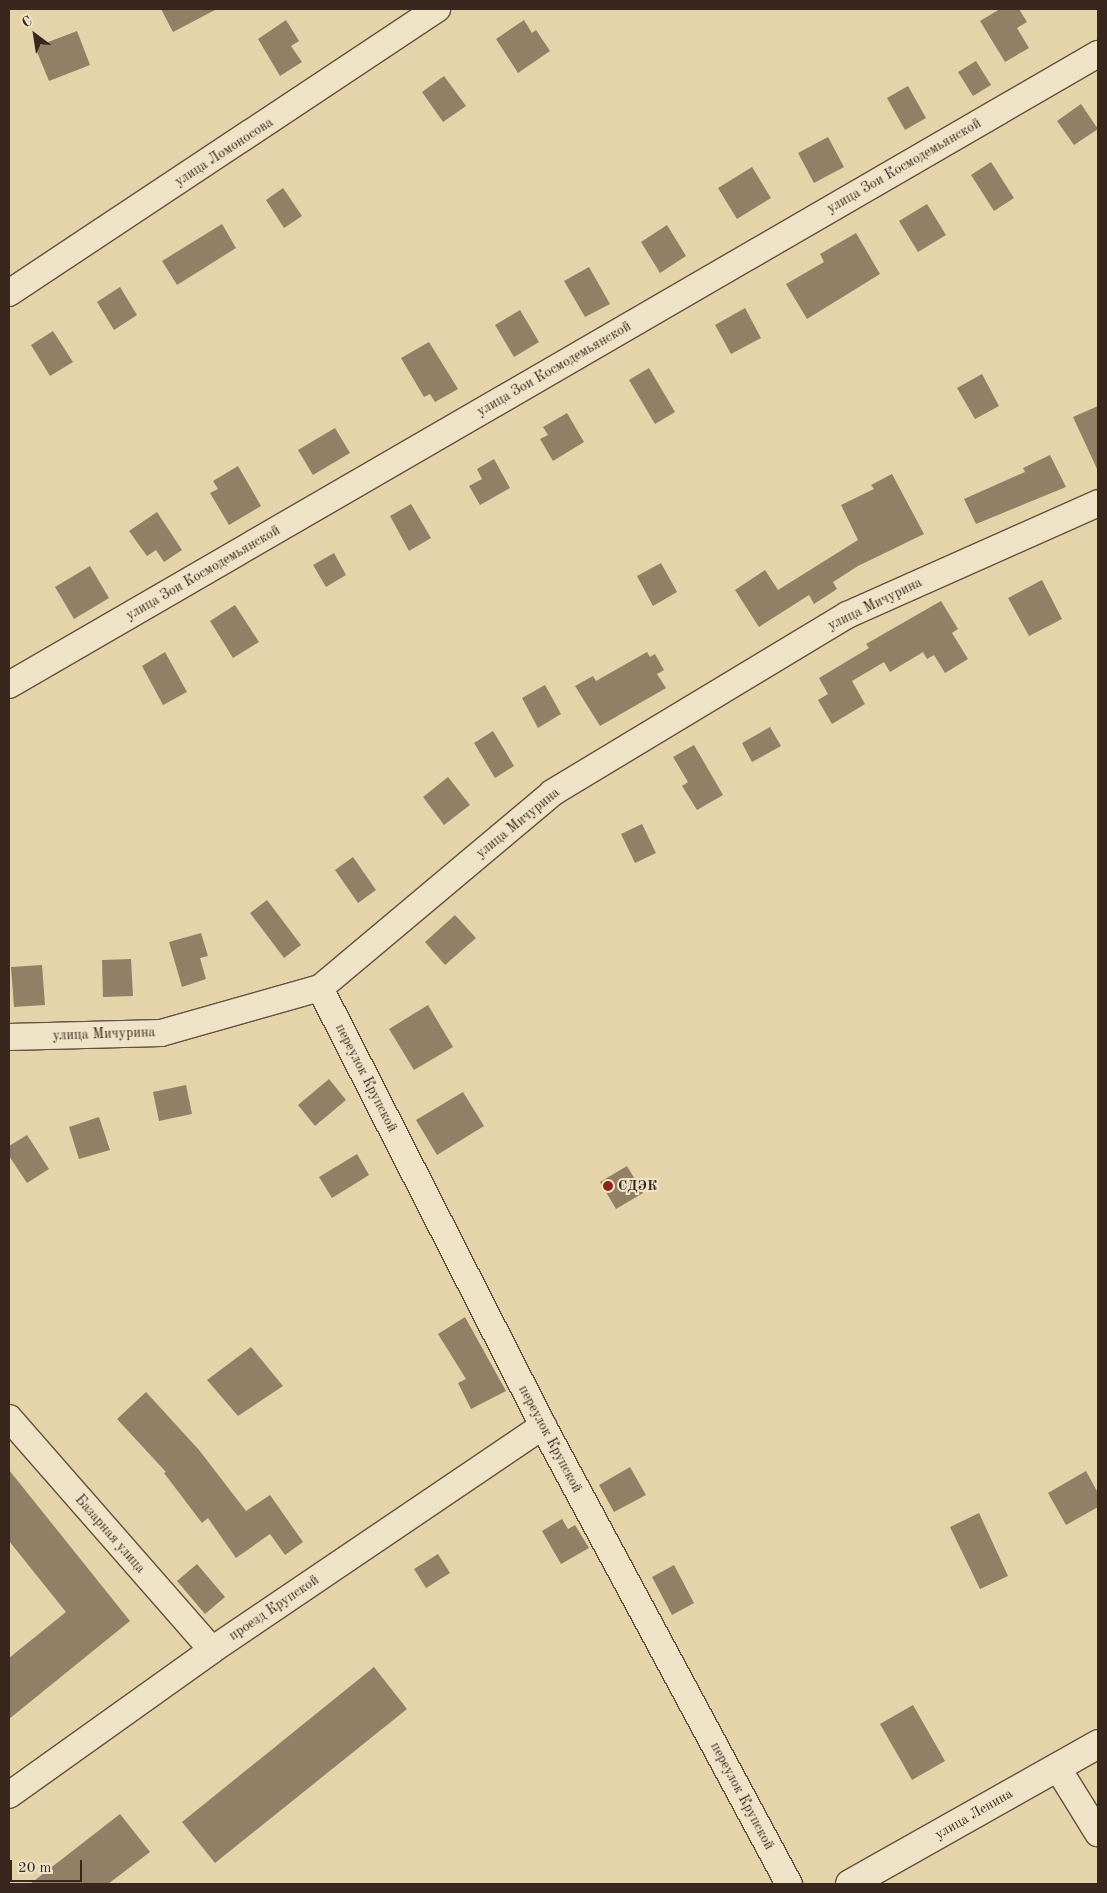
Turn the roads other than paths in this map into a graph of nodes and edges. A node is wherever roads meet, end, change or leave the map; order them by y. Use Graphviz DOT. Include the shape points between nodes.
graph roads {
  1 [pos="437,9"];
  2 [pos="1098,54"];
  3 [pos="9,292"];
  4 [pos="1098,503"];
  5 [pos="9,685"];
  6 [pos="320,988"];
  7 [pos="9,1037"];
  8 [pos="9,1418"];
  9 [pos="543,1426"];
  10 [pos="212,1650"];
  11 [pos="1098,1744"];
  12 [pos="1057,1766"];
  13 [pos="9,1795"];
  14 [pos="1098,1833"];
  15 [pos="789,1884"];
  16 [pos="850,1884"];
  1 -- 3 [label="street, улица Ломоносова"];
  2 -- 5 [label="street, улица Зои Космодемьянской"];
  4 -- 6 [label="street, улица Мичурина" via="847,614 552,793"];
  6 -- 7 [label="street, улица Мичурина" via="161,1033"];
  6 -- 9 [label="street, переулок Крупской"];
  8 -- 10 [label="street, Базарная улица"];
  9 -- 10 [label="street, проезд Крупской"];
  9 -- 15 [label="street, переулок Крупской"];
  10 -- 13 [label="street, проезд Крупской"];
  11 -- 12 [label="main road, улица Ленина"];
  12 -- 14 [label="street"];
  12 -- 16 [label="main road, улица Ленина"];
}
